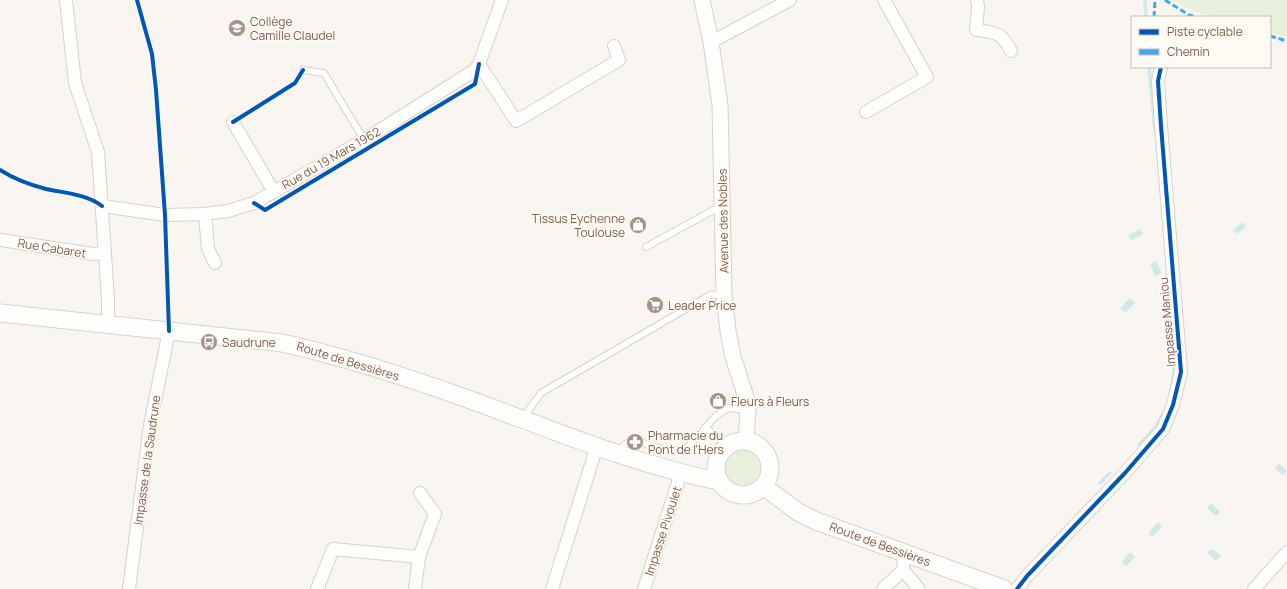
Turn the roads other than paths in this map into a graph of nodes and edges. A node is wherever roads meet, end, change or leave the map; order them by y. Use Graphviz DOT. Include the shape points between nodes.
graph roads {
  1 [pos="66,0"];
  2 [pos="502,0"];
  3 [pos="702,0"];
  4 [pos="790,0"];
  5 [pos="884,0"];
  6 [pos="977,0"];
  7 [pos="711,42"];
  8 [pos="614,46"];
  9 [pos="1011,51"];
  10 [pos="479,64"];
  11 [pos="1161,68"];
  12 [pos="303,70"];
  13 [pos="866,112"];
  14 [pos="233,122"];
  15 [pos="364,140"];
  16 [pos="274,192"];
  17 [pos="102,206"];
  18 [pos="722,206"];
  19 [pos="205,214"];
  20 [pos="0,240"];
  21 [pos="646,247"];
  22 [pos="105,253"];
  23 [pos="215,263"];
  24 [pos="724,294"];
  25 [pos="0,313"];
  26 [pos="108,324"];
  27 [pos="169,331"];
  28 [pos="748,410"];
  29 [pos="522,420"];
  30 [pos="705,428"];
  31 [pos="746,440"];
  32 [pos="729,444"];
  33 [pos="597,446"];
  34 [pos="617,454"];
  35 [pos="717,457"];
  36 [pos="681,473"];
  37 [pos="718,481"];
  38 [pos="763,486"];
  39 [pos="420,493"];
  40 [pos="1287,552"];
  41 [pos="904,553"];
  42 [pos="419,557"];
  43 [pos="903,570"];
  44 [pos="129,589"];
  45 [pos="317,589"];
  46 [pos="415,589"];
  47 [pos="552,589"];
  48 [pos="644,589"];
  49 [pos="883,589"];
  50 [pos="918,589"];
  51 [pos="1004,589"];
  52 [pos="1017,589"];
  53 [pos="1254,589"];
  1 -- 17 [label="street" via="75,83 98,152"];
  2 -- 10 [label="street, Rue du 19 Mars 1962"];
  3 -- 7 [label="street, Avenue des Nobles"];
  4 -- 7 [label="street"];
  5 -- 13 [label="street" via="927,77"];
  6 -- 9 [label="street" via="976,30 997,33 1005,38"];
  7 -- 18 [label="street, Avenue des Nobles" via="720,105"];
  8 -- 10 [label="street" via="619,60 516,121"];
  10 -- 15 [label="street, Rue du 19 Mars 1962" via="475,70"];
  11 -- 52 [label="street, Impasse Maniou" via="1158,81 1181,372 1173,405 1163,429"];
  12 -- 15 [label="lane" via="324,73"];
  14 -- 16 [label="street"];
  15 -- 16 [label="street, Rue du 19 Mars 1962"];
  16 -- 19 [label="street, Rue du 19 Mars 1962" via="254,203 228,211"];
  17 -- 19 [label="street, Rue du 19 Mars 1962" via="165,215"];
  17 -- 22 [label="street"];
  18 -- 21 [label="lane"];
  18 -- 24 [label="street, Avenue des Nobles"];
  19 -- 23 [label="street" via="208,249"];
  20 -- 22 [label="street, Rue Cabaret" via="93,254"];
  22 -- 26 [label="street"];
  24 -- 28 [label="street, Avenue des Nobles" via="729,338"];
  24 -- 29 [label="lane" via="710,295 541,393"];
  25 -- 26 [label="main road, Route de Bessières"];
  26 -- 27 [label="main road, Route de Bessières"];
  27 -- 29 [label="main road, Route de Bessières" via="282,342 324,352"];
  27 -- 44 [label="street, Impasse de la Saudrune" via="150,425"];
  28 -- 30 [label="lane" via="728,408"];
  28 -- 31 [label="street, Avenue des Nobles"];
  29 -- 33 [label="main road, Route de Bessières"];
  30 -- 32 [label="lane"];
  30 -- 34 [label="lane" via="685,450 670,451 633,440 625,444"];
  31 -- 32 [label="main road"];
  31 -- 38 [label="main road" via="754,443 766,454 770,470"];
  32 -- 35 [label="main road"];
  33 -- 34 [label="main road, Route de Bessières"];
  33 -- 47 [label="street"];
  34 -- 36 [label="main road, Route de Bessières"];
  35 -- 36 [label="main road"];
  35 -- 37 [label="main road" via="715,465"];
  36 -- 37 [label="main road, Route de Bessières"];
  36 -- 48 [label="street, Impasse Pivoulet"];
  37 -- 38 [label="main road" via="724,488 740,495 752,493"];
  38 -- 41 [label="main road, Route de Bessières" via="810,518"];
  39 -- 42 [label="street" via="435,514"];
  40 -- 53 [label="street"];
  41 -- 43 [label="street"];
  41 -- 51 [label="main road, Route de Bessières"];
  42 -- 45 [label="street" via="333,549"];
  42 -- 46 [label="street"];
  43 -- 49 [label="street"];
  43 -- 50 [label="street"];
}
